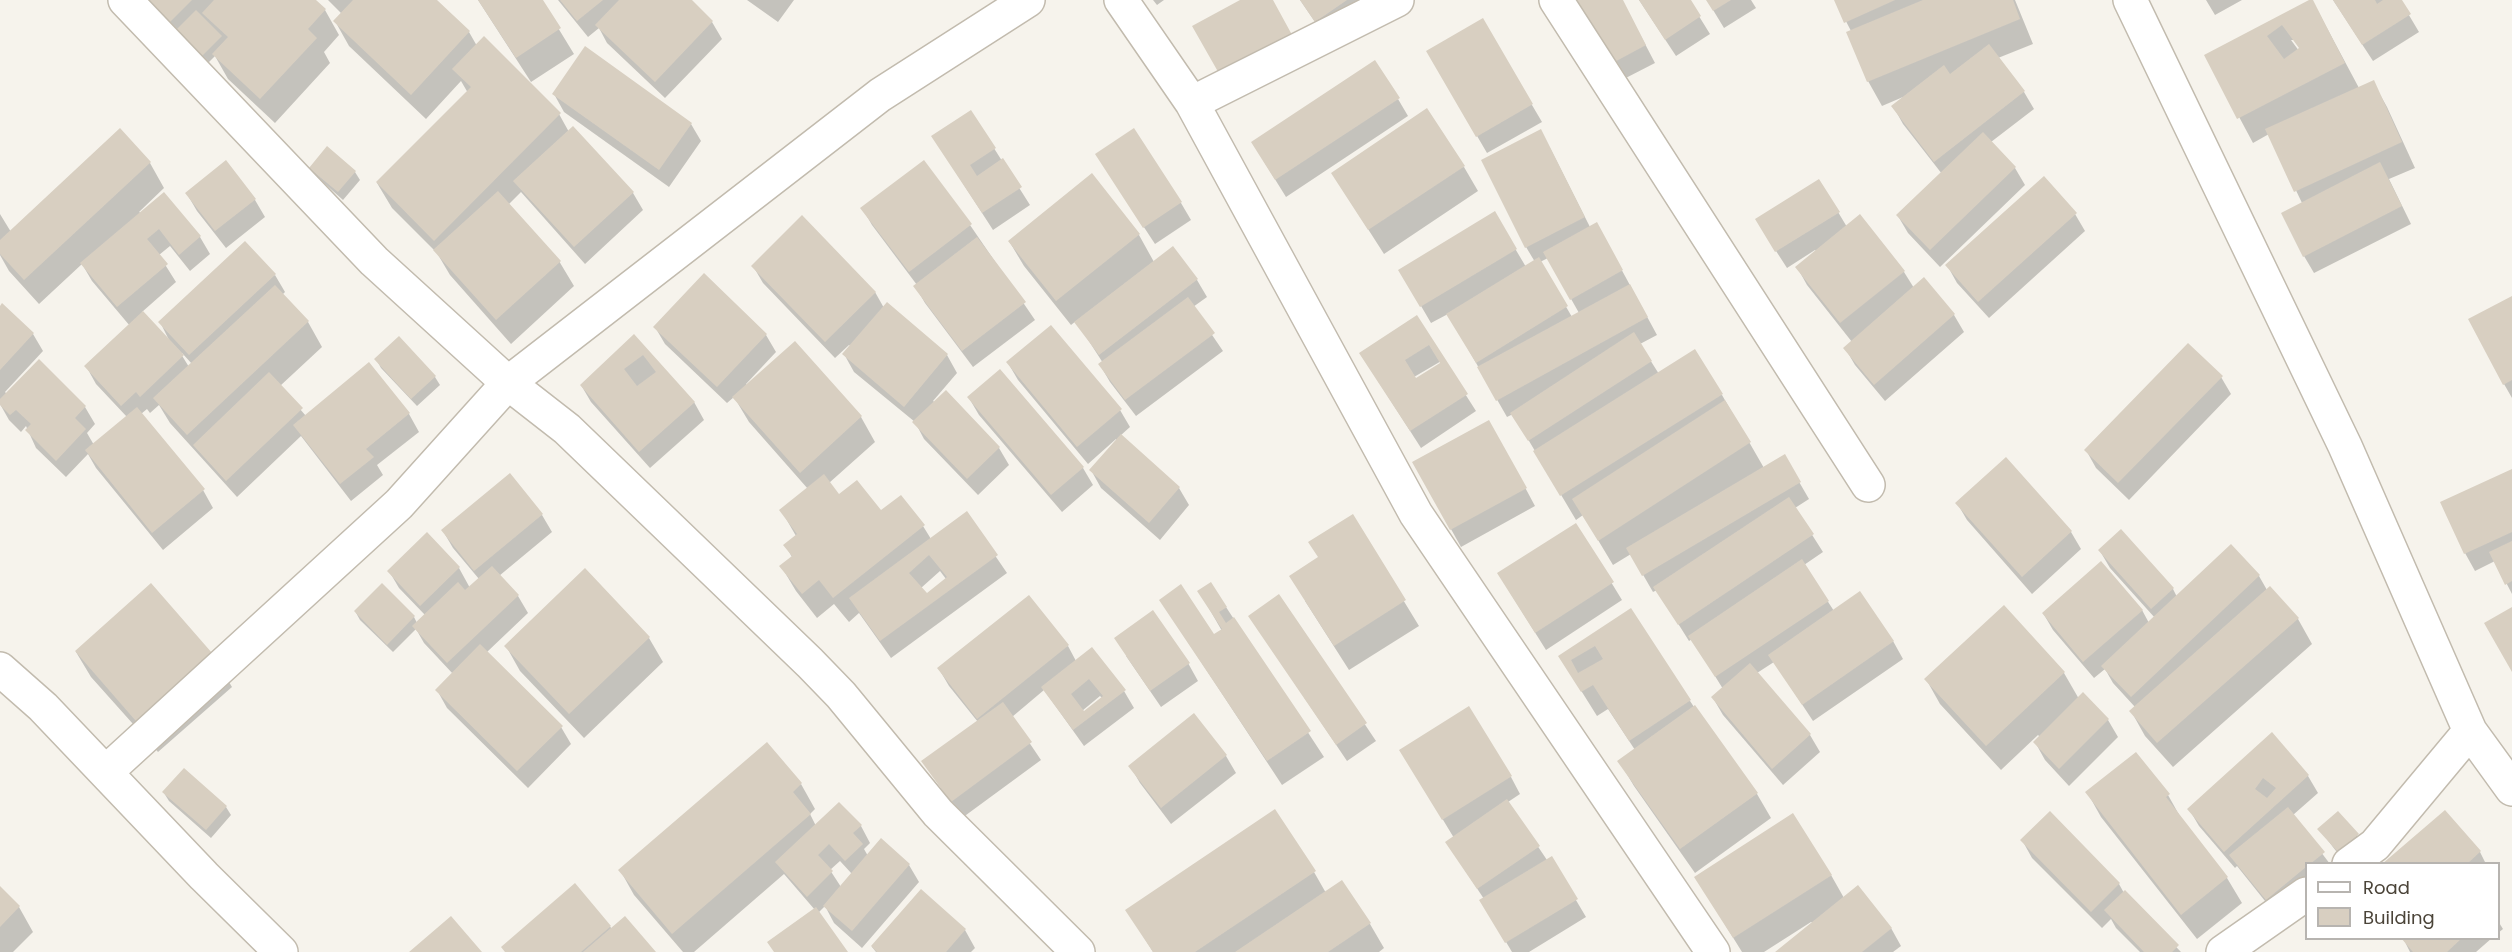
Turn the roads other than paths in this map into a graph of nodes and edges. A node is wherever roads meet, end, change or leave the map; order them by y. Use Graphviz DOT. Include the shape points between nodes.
graph roads {
  1 [pos="124,0"];
  2 [pos="1028,0"];
  3 [pos="1121,0"];
  4 [pos="1397,0"];
  5 [pos="1556,0"];
  6 [pos="2130,0"];
  7 [pos="1192,103"];
  8 [pos="508,383"];
  9 [pos="1868,485"];
  10 [pos="0,669"];
  11 [pos="2470,731"];
  12 [pos="106,772"];
  13 [pos="2512,789"];
  14 [pos="2352,862"];
  15 [pos="2305,895"];
  16 [pos="281,952"];
  17 [pos="1078,952"];
  18 [pos="1713,952"];
  19 [pos="2223,952"];
  1 -- 8 [label="street" via="374,261"];
  2 -- 8 [label="street" via="880,95"];
  3 -- 7 [label="street"];
  4 -- 7 [label="street"];
  5 -- 9 [label="street"];
  6 -- 11 [label="street" via="2345,446"];
  7 -- 18 [label="street" via="1416,514"];
  8 -- 12 [label="street" via="399,504"];
  8 -- 17 [label="street" via="567,429 810,663 938,813"];
  10 -- 12 [label="street"];
  11 -- 13 [label="street"];
  11 -- 14 [label="street" via="2376,845"];
  12 -- 16 [label="street"];
  15 -- 19 [label="street"];
}
